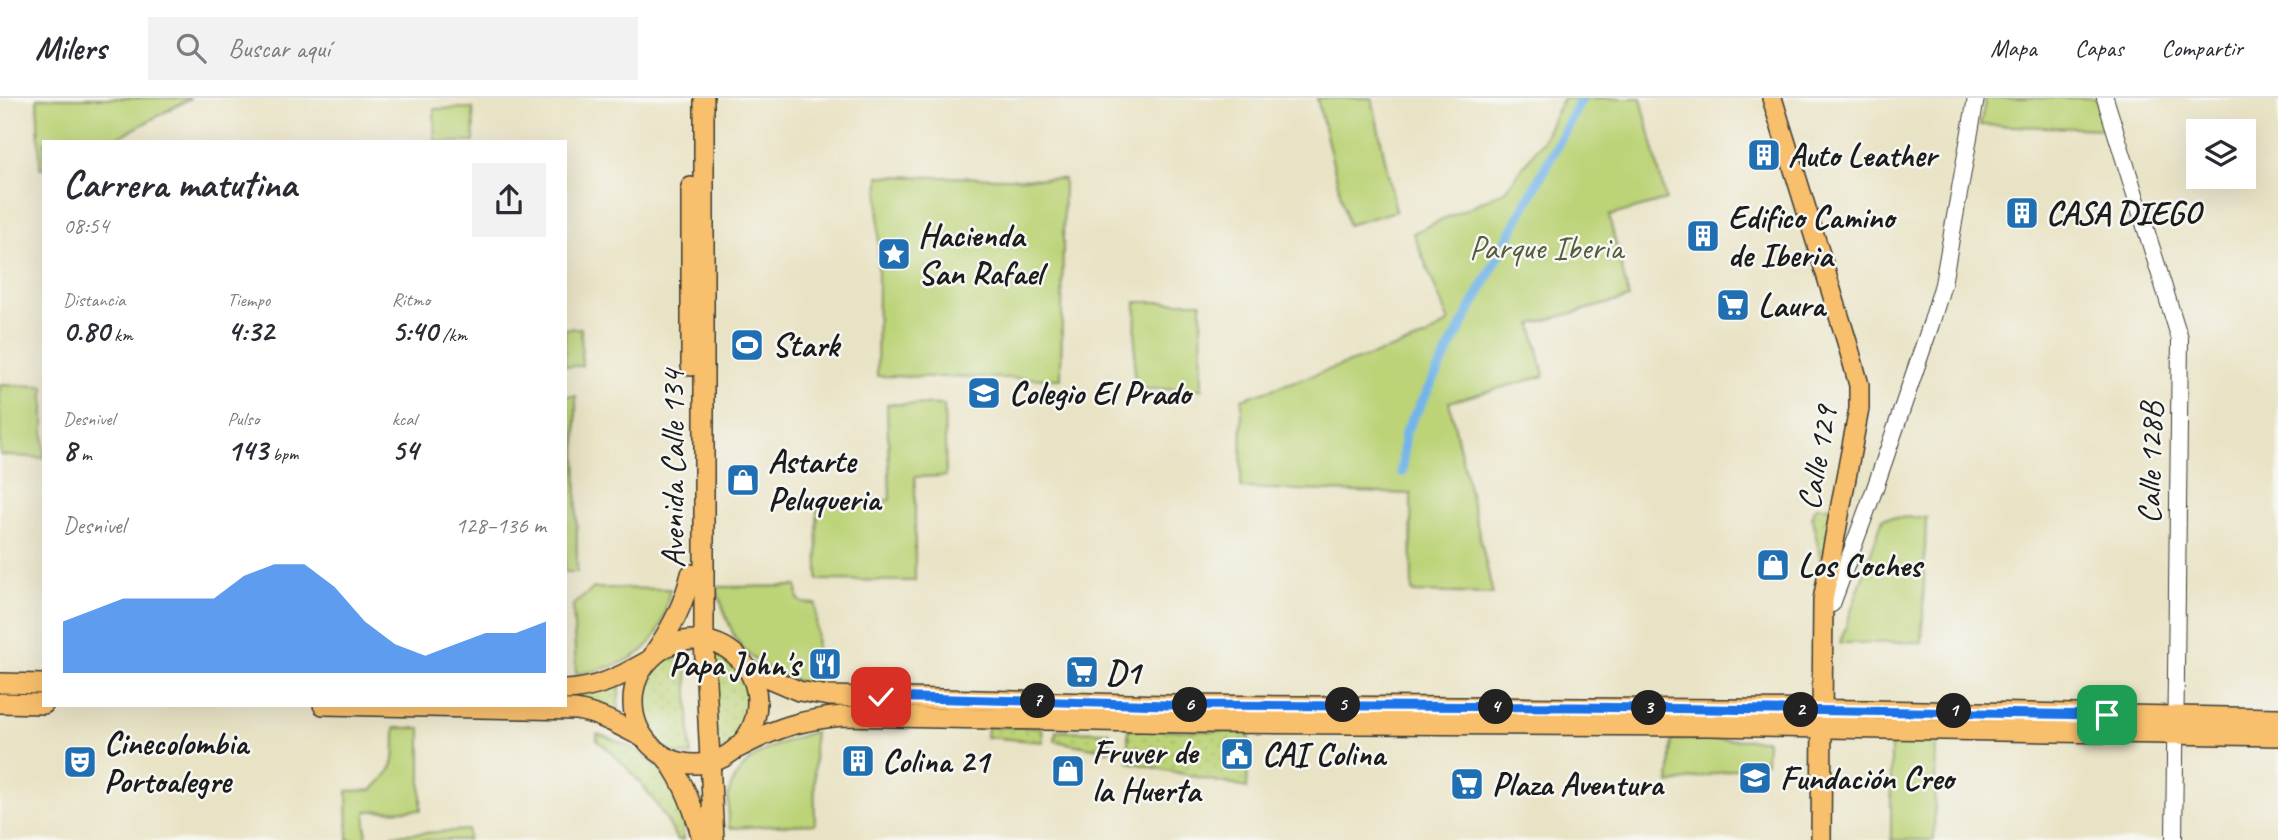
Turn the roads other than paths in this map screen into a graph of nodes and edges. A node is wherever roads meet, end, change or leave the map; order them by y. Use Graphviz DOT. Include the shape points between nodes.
graph roads {
  1 [pos="691,98"];
  2 [pos="704,98"];
  3 [pos="1772,98"];
  4 [pos="1783,98"];
  5 [pos="1976,98"];
  6 [pos="2105,98"];
  7 [pos="691,574"];
  8 [pos="704,596"];
  9 [pos="1832,604"];
  10 [pos="698,640"];
  11 [pos="733,653"];
  12 [pos="651,658"];
  13 [pos="747,669"];
  14 [pos="0,683"];
  15 [pos="42,684"];
  16 [pos="567,690"];
  17 [pos="0,703"];
  18 [pos="42,704"];
  19 [pos="424,707"];
  20 [pos="2278,718"];
  21 [pos="1825,719"];
  22 [pos="2175,725"];
  23 [pos="2278,736"];
  24 [pos="642,737"];
  25 [pos="736,750"];
  26 [pos="667,759"];
  27 [pos="705,764"];
  28 [pos="713,817"];
  29 [pos="705,838"];
  30 [pos="1821,840"];
  31 [pos="1831,840"];
  32 [pos="2174,840"];
  1 -- 7 [label="main road, Avenida Calle 134"];
  2 -- 8 [label="main road, Avenida Calle 134"];
  3 -- 21 [label="main road, Calle 129" via="1860,393 1823,600"];
  4 -- 9 [label="main road, Calle 129" via="1868,388"];
  5 -- 9 [label="street" via="1943,284"];
  6 -- 22 [label="street, Calle 128B" via="2179,331"];
  7 -- 10 [label="main road, Avenida Calle 134"];
  7 -- 12 [label="main road" via="681,609"];
  8 -- 10 [label="main road, Avenida Calle 134"];
  8 -- 11 [label="main road"];
  9 -- 21 [label="main road, Calle 129"];
  10 -- 11 [label="main road"];
  10 -- 12 [label="main road" via="675,643"];
  10 -- 27 [label="main road, Avenida Calle 134"];
  11 -- 13 [label="main road"];
  12 -- 16 [label="main road" via="606,683"];
  12 -- 24 [label="main road" via="639,672 632,698"];
  13 -- 21 [label="main road" via="799,691 828,696"];
  13 -- 25 [label="main road" via="755,684 755,719"];
  14 -- 15 [label="main road"];
  17 -- 18 [label="main road"];
  19 -- 24 [label="main road" via="576,710"];
  20 -- 22 [label="main road"];
  21 -- 22 [label="main road"];
  21 -- 25 [label="main road" via="1230,724 842,716 792,723"];
  21 -- 30 [label="main road, Calle 129"];
  21 -- 31 [label="main road, Calle 129"];
  22 -- 23 [label="main road"];
  22 -- 32 [label="street, Calle 128B"];
  24 -- 26 [label="main road"];
  25 -- 27 [label="main road"];
  25 -- 28 [label="main road" via="718,788"];
  26 -- 27 [label="main road"];
  26 -- 29 [label="main road" via="684,786"];
  27 -- 28 [label="main road, Avenida Calle 134"];
  27 -- 29 [label="main road, Avenida Calle 134"];
  28 -- 29 [label="main road, Avenida Calle 134"];
}
